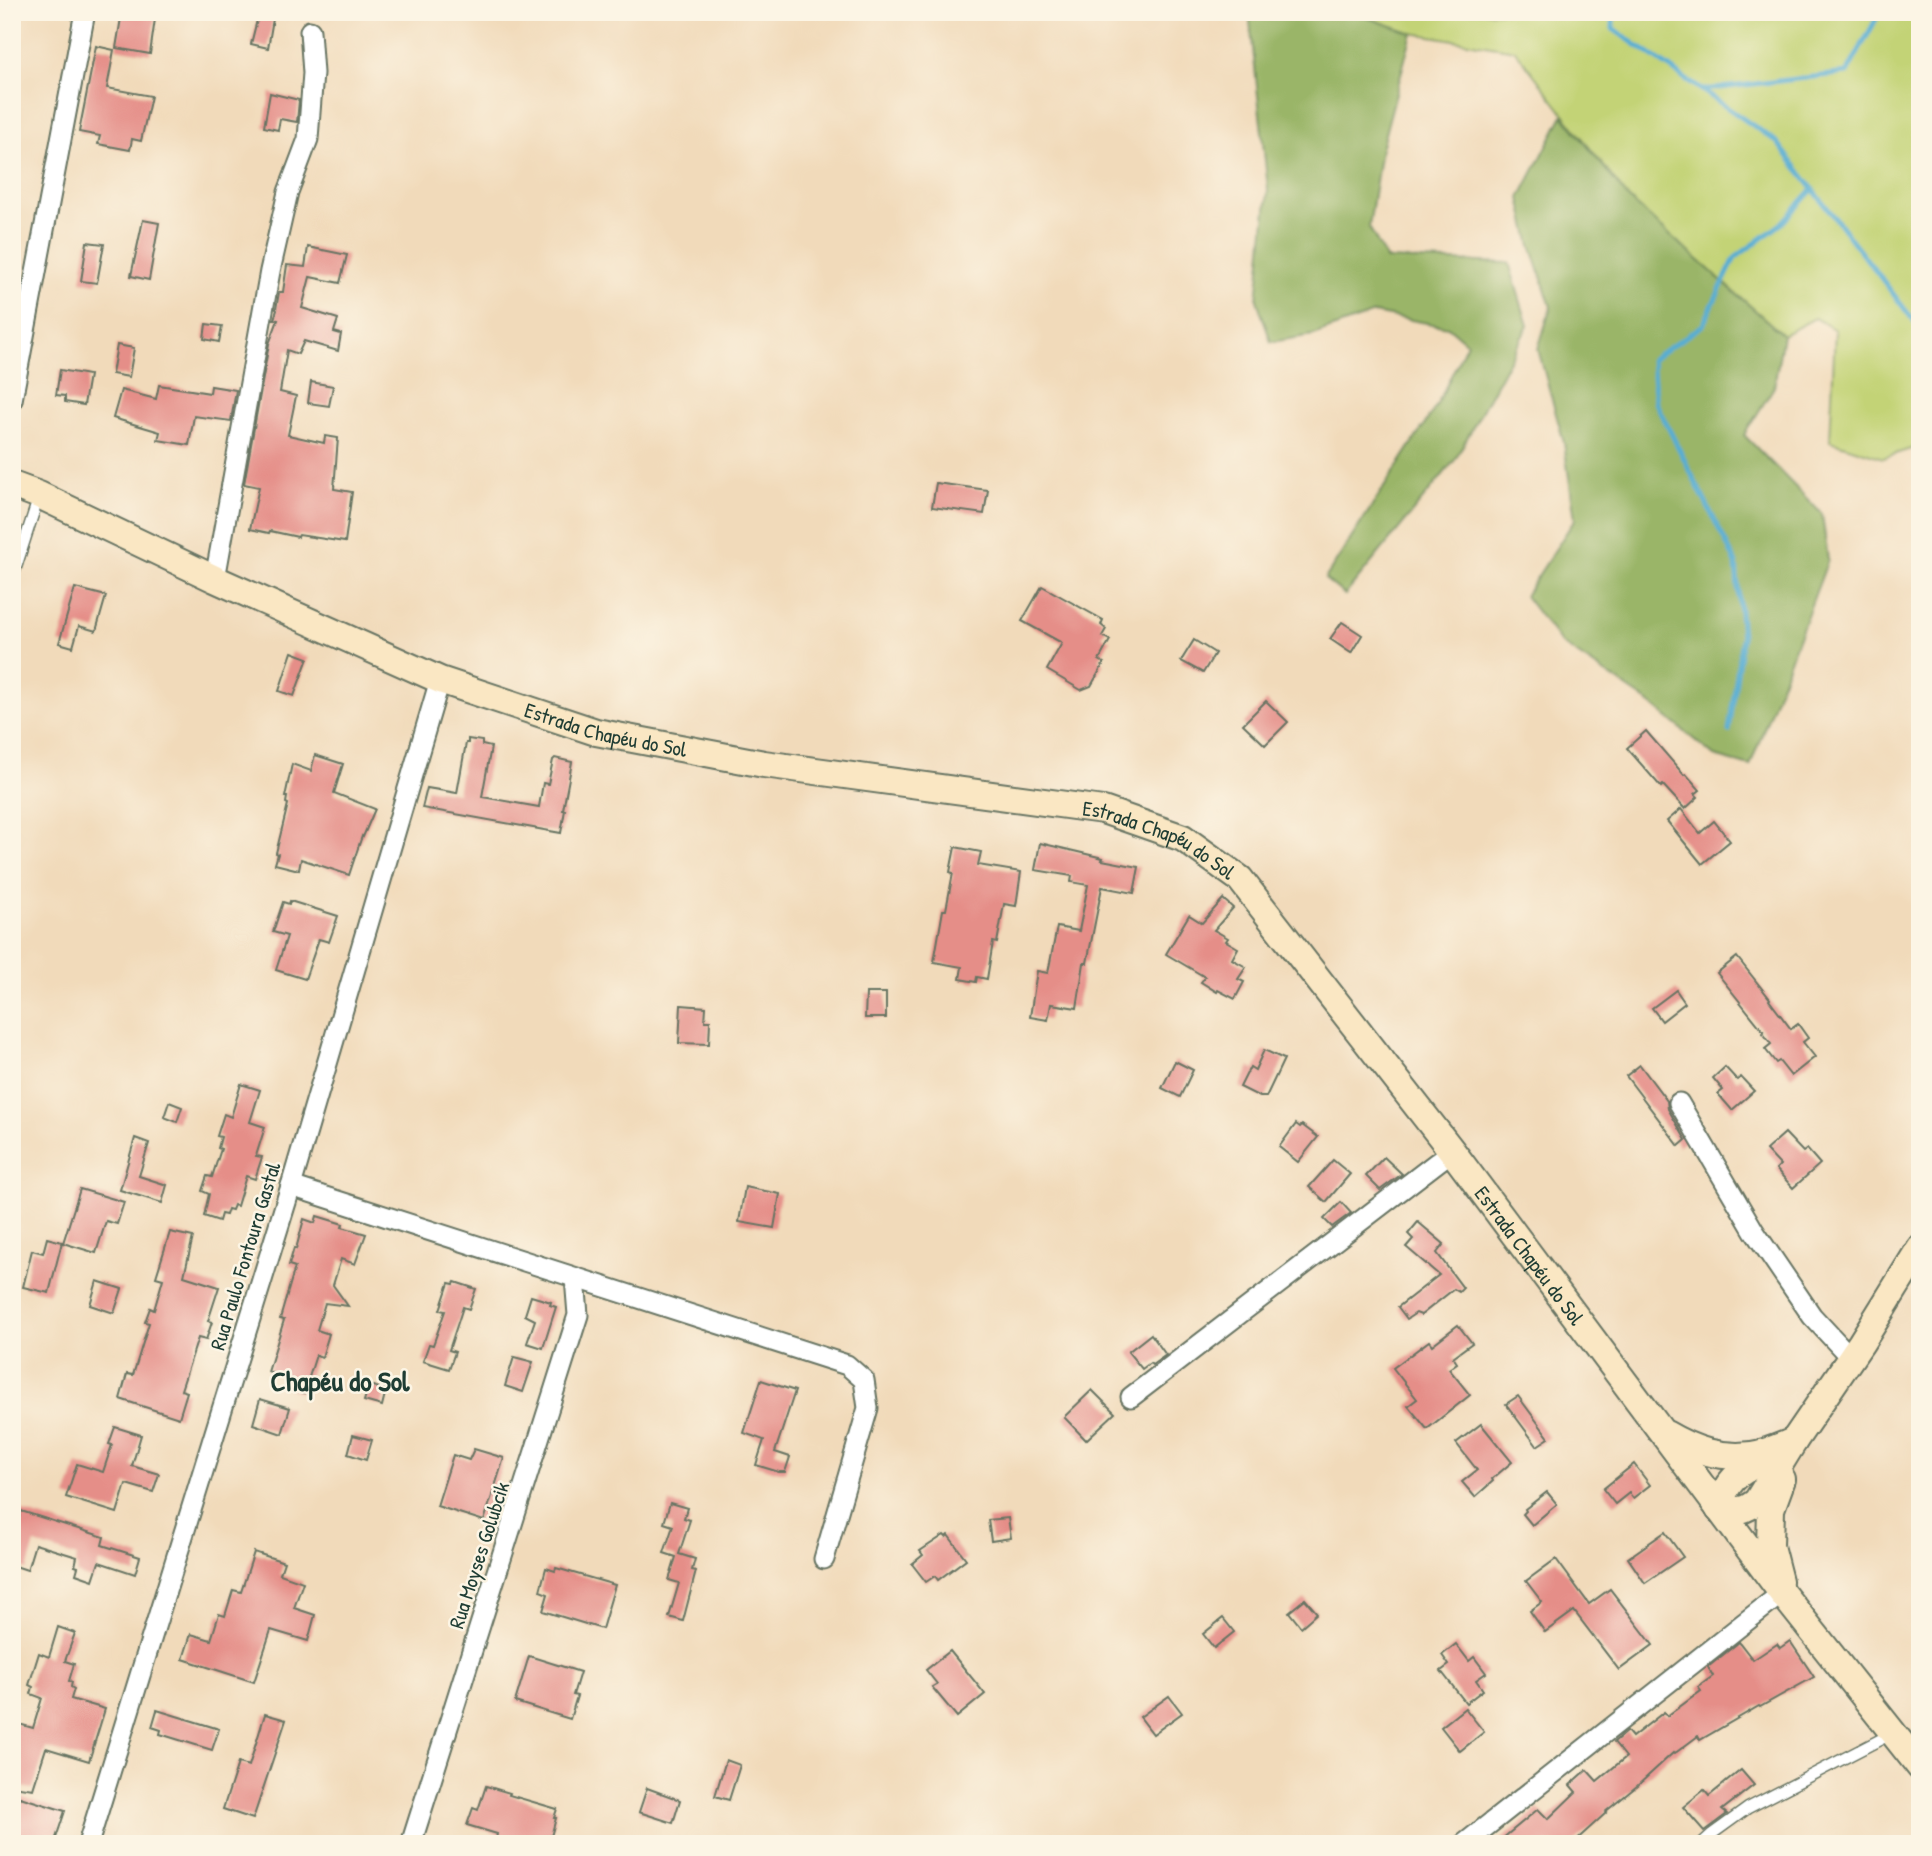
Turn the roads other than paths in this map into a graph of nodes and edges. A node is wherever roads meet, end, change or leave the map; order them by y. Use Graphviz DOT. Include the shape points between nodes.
graph roads {
  1 [pos="85,12"];
  2 [pos="310,31"];
  3 [pos="12,400"];
  4 [pos="12,485"];
  5 [pos="39,495"];
  6 [pos="215,579"];
  7 [pos="12,580"];
  8 [pos="440,680"];
  9 [pos="1679,1104"];
  10 [pos="1452,1151"];
  11 [pos="291,1186"];
  12 [pos="1920,1248"];
  13 [pos="575,1278"];
  14 [pos="1851,1358"];
  15 [pos="1131,1397"];
  16 [pos="1660,1430"];
  17 [pos="1794,1441"];
  18 [pos="1718,1509"];
  19 [pos="824,1559"];
  20 [pos="1782,1593"];
  21 [pos="1893,1733"];
  22 [pos="1920,1767"];
  23 [pos="88,1844"];
  24 [pos="411,1844"];
  25 [pos="1464,1844"];
  26 [pos="1700,1844"];
  1 -- 3 [label="street"];
  2 -- 6 [label="street" via="313,72 308,139 288,192 270,271"];
  4 -- 5 [label="main road, Estrada Chapéu do Sol"];
  5 -- 6 [label="main road, Estrada Chapéu do Sol"];
  5 -- 7 [label="lane"];
  6 -- 8 [label="main road, Estrada Chapéu do Sol"];
  8 -- 10 [label="main road, Estrada Chapéu do Sol" via="596,732 764,764 1103,810 1183,838 1240,879"];
  8 -- 11 [label="street, Rua Paulo Fontoura Gastal"];
  9 -- 14 [label="street" via="1754,1231 1812,1316"];
  10 -- 15 [label="street"];
  10 -- 16 [label="main road, Estrada Chapéu do Sol"];
  11 -- 13 [label="street"];
  11 -- 23 [label="street, Rua Paulo Fontoura Gastal"];
  12 -- 14 [label="main road"];
  13 -- 19 [label="street" via="847,1365 864,1380 868,1408"];
  13 -- 24 [label="street, Rua Moyses Golubcik" via="578,1315"];
  14 -- 17 [label="main road"];
  16 -- 17 [label="main road" via="1687,1446 1719,1455 1753,1455"];
  16 -- 18 [label="main road, Estrada Chapéu do Sol"];
  17 -- 18 [label="main road" via="1757,1501 1739,1511"];
  17 -- 20 [label="main road" via="1772,1509 1770,1546"];
  18 -- 20 [label="main road, Estrada Chapéu do Sol"];
  20 -- 21 [label="main road, Estrada Chapéu do Sol"];
  20 -- 25 [label="street"];
  21 -- 22 [label="main road, Estrada Chapéu do Sol"];
  21 -- 26 [label="lane" via="1748,1808"];
}
